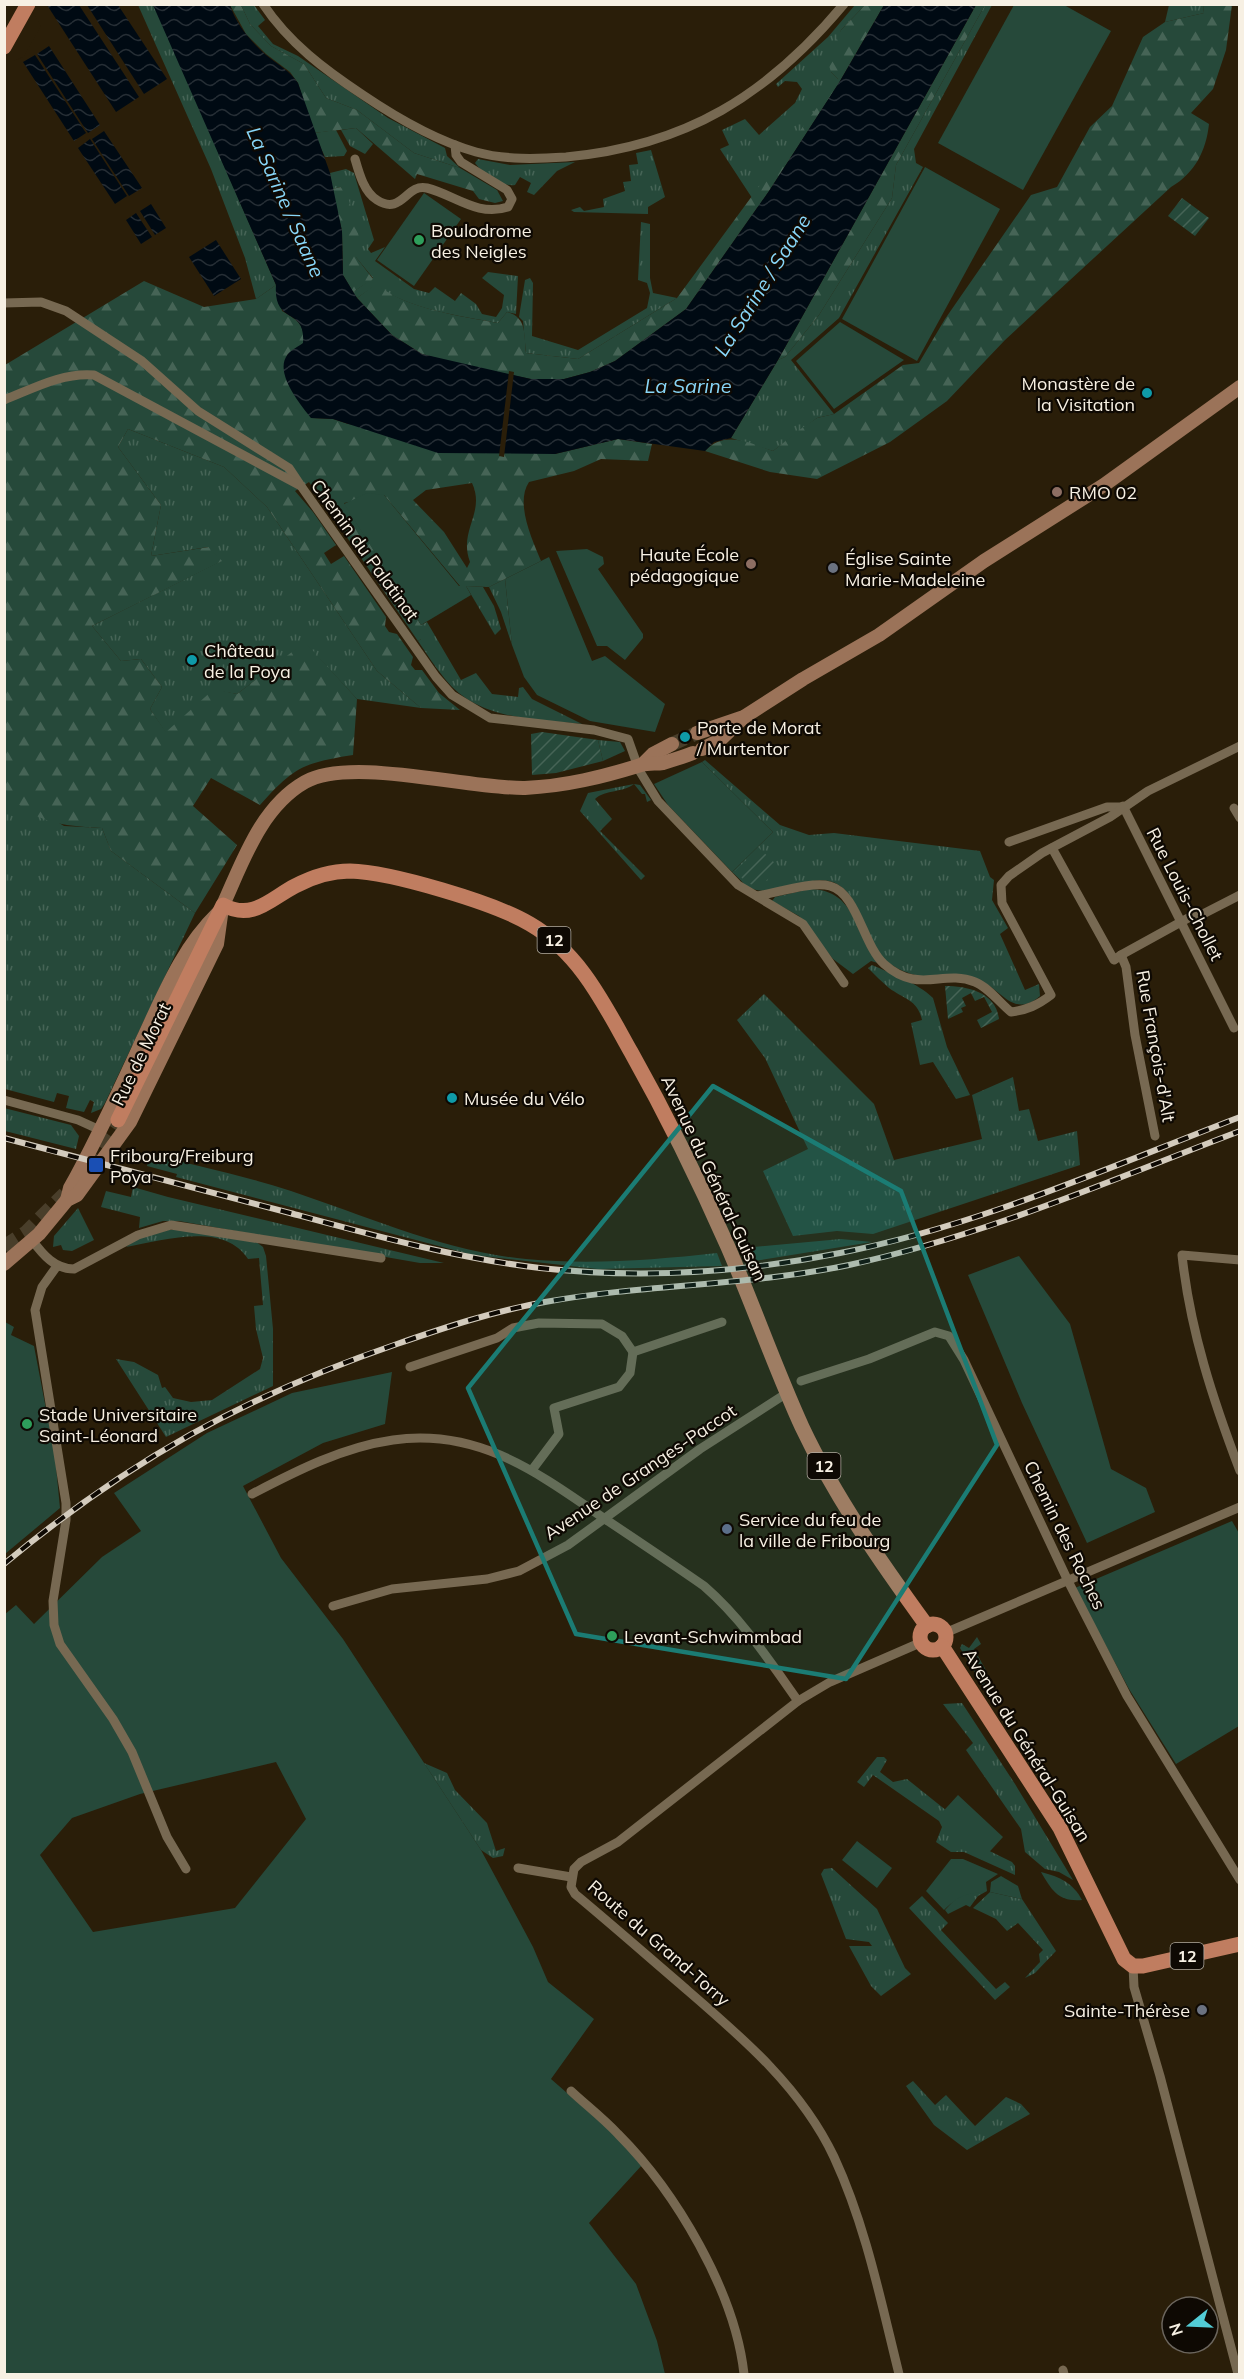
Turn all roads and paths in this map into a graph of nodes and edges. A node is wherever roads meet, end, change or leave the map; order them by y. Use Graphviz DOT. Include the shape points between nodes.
graph roads {
  1 [pos="28,4"];
  2 [pos="263,4"];
  3 [pos="844,4"];
  4 [pos="4,47"];
  5 [pos="454,145"];
  6 [pos="355,159"];
  7 [pos="4,303"];
  8 [pos="1239,387"];
  9 [pos="4,400"];
  10 [pos="301,486"];
  11 [pos="744,717"];
  12 [pos="697,732"];
  13 [pos="672,744"];
  14 [pos="1239,746"];
  15 [pos="640,766"];
  16 [pos="1122,807"];
  17 [pos="1234,808"];
  18 [pos="1239,818"];
  19 [pos="1009,842"];
  20 [pos="1052,848"];
  21 [pos="1239,895"];
  22 [pos="757,896"];
  23 [pos="222,907"];
  24 [pos="1181,922"];
  25 [pos="1121,955"];
  26 [pos="844,983"];
  27 [pos="1234,1028"];
  28 [pos="4,1100"];
  29 [pos="118,1120"];
  30 [pos="100,1130"];
  31 [pos="1155,1136"];
  32 [pos="67,1200"];
  33 [pos="32,1240"];
  34 [pos="381,1258"];
  35 [pos="1239,1260"];
  36 [pos="4,1264"];
  37 [pos="57,1266"];
  38 [pos="722,1323"];
  39 [pos="633,1352"];
  40 [pos="410,1367"];
  41 [pos="801,1381"];
  42 [pos="787,1393"];
  43 [pos="532,1470"];
  44 [pos="1239,1471"];
  45 [pos="252,1494"];
  46 [pos="1239,1508"];
  47 [pos="603,1517"];
  48 [pos="1068,1581"];
  49 [pos="333,1606"];
  50 [pos="927,1626"];
  51 [pos="944,1640"];
  52 [pos="922,1642"];
  53 [pos="798,1701"];
  54 [pos="186,1869"];
  55 [pos="518,1869"];
  56 [pos="571,1877"];
  57 [pos="1239,1880"];
  58 [pos="1239,1944"];
  59 [pos="1134,1966"];
  60 [pos="571,2091"];
  61 [pos="744,2374"];
  62 [pos="899,2374"];
  63 [pos="1238,2374"];
  1 -- 4 [label="main road"];
  2 -- 5 [label="street" via="289,37 333,74 377,105"];
  3 -- 5 [label="street" via="811,44 777,74 729,108 677,132 603,153 541,159 505,158"];
  5 -- 6 [label="street" via="461,162 507,190 512,199 508,207 470,206 424,187 389,205 376,200 366,188"];
  7 -- 10 [label="street" via="41,302 66,311 142,361 198,411 289,468"];
  8 -- 11 [label="main road" via="1104,485 984,561 879,635"];
  9 -- 10 [label="street, Chemin du Palatinat" via="60,379 94,375"];
  10 -- 15 [label="street, Chemin du Palatinat" via="452,695 490,718 594,730 628,739"];
  11 -- 12 [label="main road"];
  11 -- 15 [label="main road" via="720,740 698,751"];
  13 -- 15 [label="main road"];
  14 -- 16 [label="street"];
  15 -- 22 [label="street" via="658,801 738,885"];
  15 -- 23 [label="main road, Rue de Morat" via="588,782 525,788 365,772 334,772 304,782 267,818"];
  16 -- 19 [label="street" via="1107,807"];
  16 -- 20 [label="street"];
  16 -- 24 [label="street, Rue Louis-Chollet"];
  17 -- 18 [label="street"];
  20 -- 22 [label="street" via="1001,885 1002,903 1051,995 1011,1012 976,982 920,982 898,974 873,952 854,909 831,886 815,885"];
  20 -- 25 [label="street, Rue François-d'Alt" via="1113,960"];
  21 -- 24 [label="street"];
  22 -- 26 [label="street" via="803,924"];
  23 -- 29 [label="main road"];
  23 -- 30 [label="main road, Rue de Morat" via="199,932 178,965"];
  23 -- 32 [label="main road, Rue de Morat" via="217,944 130,1122 79,1193"];
  23 -- 42 [label="main road, Avenue du Général-Guisan / 12" via="250,911 312,877 348,871 379,875 501,911 545,933 570,953 612,1017 668,1117 734,1262"];
  24 -- 25 [label="street"];
  24 -- 27 [label="street, Rue Louis-Chollet"];
  25 -- 31 [label="street, Rue François-d'Alt"];
  28 -- 30 [label="street"];
  30 -- 32 [label="main road, Rue de Morat"];
  32 -- 33 [label="main road, Rue de Morat"];
  33 -- 36 [label="main road, Rue de Morat"];
  33 -- 37 [label="street"];
  34 -- 37 [label="street" via="171,1225 138,1234 74,1269"];
  35 -- 44 [label="street" via="1182,1256 1186,1300 1207,1379"];
  37 -- 54 [label="street" via="42,1287 35,1310 66,1503 53,1602 54,1625 69,1660 132,1752 167,1837"];
  38 -- 39 [label="street"];
  39 -- 40 [label="street" via="622,1336 602,1324 539,1323 513,1328 497,1338"];
  39 -- 43 [label="street" via="630,1373 619,1387 554,1408 559,1434"];
  41 -- 48 [label="street, Chemin des Roches" via="935,1332 949,1336 964,1360"];
  42 -- 47 [label="street, Avenue de Granges-Paccot"];
  42 -- 50 [label="main road, Avenue du Général-Guisan / 12" via="858,1526"];
  43 -- 45 [label="street" via="478,1445 426,1437 363,1446"];
  43 -- 47 [label="street"];
  46 -- 48 [label="street"];
  47 -- 49 [label="street, Avenue de Granges-Paccot" via="568,1545 519,1571 487,1579 392,1589"];
  47 -- 53 [label="street" via="723,1602"];
  48 -- 51 [label="street"];
  48 -- 57 [label="street, Chemin des Roches" via="1127,1696"];
  50 -- 51 [label="main road" via="939,1626"];
  50 -- 52 [label="main road" via="922,1631"];
  51 -- 52 [label="main road" via="932,1650"];
  51 -- 59 [label="main road, Avenue du Général-Guisan" via="1060,1828 1117,1948"];
  52 -- 53 [label="street, Route du Grand-Torry" via="830,1682"];
  53 -- 56 [label="street, Route du Grand-Torry" via="618,1842 581,1862"];
  55 -- 56 [label="street"];
  56 -- 62 [label="street, Route du Grand-Torry" via="575,1894 761,2055 820,2132 845,2183 863,2234"];
  58 -- 59 [label="main road, 12"];
  59 -- 63 [label="street" via="1134,1988"];
  60 -- 61 [label="street" via="619,2134 683,2217 715,2274 731,2318"];
}
